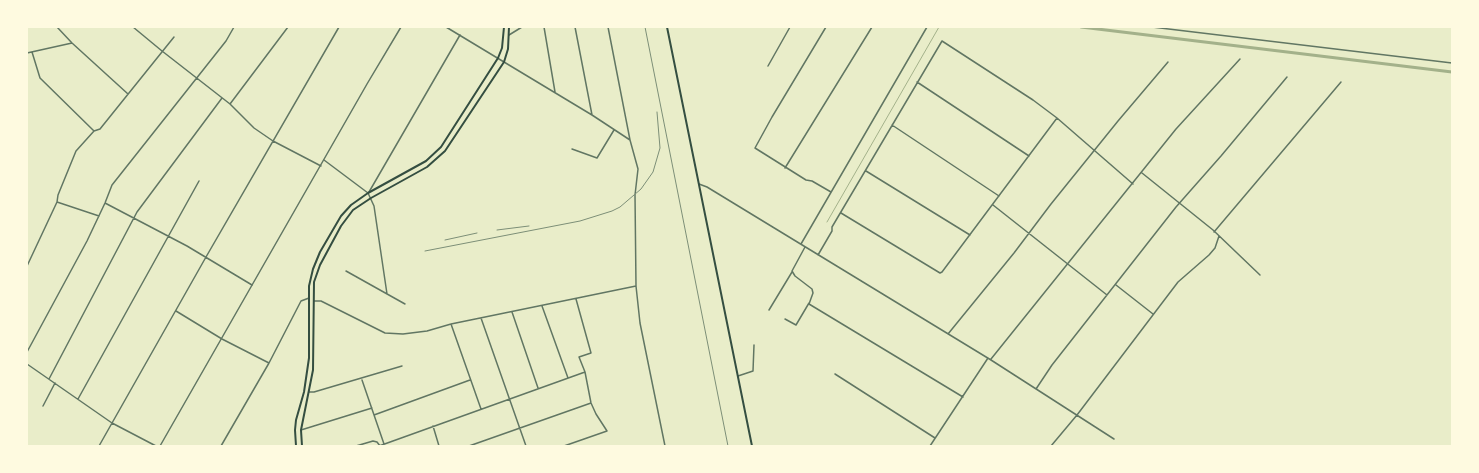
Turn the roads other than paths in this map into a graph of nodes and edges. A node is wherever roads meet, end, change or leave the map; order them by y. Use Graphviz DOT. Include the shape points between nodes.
graph roads {
  1 [pos="57,27"];
  2 [pos="133,27"];
  3 [pos="234,27"];
  4 [pos="288,27"];
  5 [pos="339,27"];
  6 [pos="401,27"];
  7 [pos="446,27"];
  8 [pos="504,27"];
  9 [pos="509,27"];
  10 [pos="522,27"];
  11 [pos="544,27"];
  12 [pos="575,27"];
  13 [pos="608,27"];
  14 [pos="667,27"];
  15 [pos="790,27"];
  16 [pos="826,27"];
  17 [pos="872,27"];
  18 [pos="927,27"];
  19 [pos="1152,27"];
  20 [pos="460,35"];
  21 [pos="509,35"];
  22 [pos="174,37"];
  23 [pos="72,43"];
  24 [pos="162,51"];
  25 [pos="32,52"];
  26 [pos="27,53"];
  27 [pos="498,58"];
  28 [pos="1240,59"];
  29 [pos="504,62"];
  30 [pos="1168,62"];
  31 [pos="1452,63"];
  32 [pos="768,66"];
  33 [pos="1287,77"];
  34 [pos="196,78"];
  35 [pos="917,82"];
  36 [pos="1341,82"];
  37 [pos="555,93"];
  38 [pos="128,94"];
  39 [pos="222,98"];
  40 [pos="230,104"];
  41 [pos="592,115"];
  42 [pos="1057,118"];
  43 [pos="892,125"];
  44 [pos="614,130"];
  45 [pos="94,131"];
  46 [pos="630,140"];
  47 [pos="273,141"];
  48 [pos="572,149"];
  49 [pos="1094,150"];
  50 [pos="1029,156"];
  51 [pos="324,160"];
  52 [pos="321,166"];
  53 [pos="785,168"];
  54 [pos="866,171"];
  55 [pos="1141,173"];
  56 [pos="199,181"];
  57 [pos="699,184"];
  58 [pos="1133,184"];
  59 [pos="832,192"];
  60 [pos="368,193"];
  61 [pos="999,196"];
  62 [pos="370,198"];
  63 [pos="57,202"];
  64 [pos="105,203"];
  65 [pos="1180,203"];
  66 [pos="993,205"];
  67 [pos="841,213"];
  68 [pos="99,216"];
  69 [pos="134,219"];
  70 [pos="1028,232"];
  71 [pos="1214,232"];
  72 [pos="970,235"];
  73 [pos="1219,236"];
  74 [pos="169,237"];
  75 [pos="800,244"];
  76 [pos="805,247"];
  77 [pos="818,255"];
  78 [pos="206,257"];
  79 [pos="1067,264"];
  80 [pos="27,266"];
  81 [pos="346,271"];
  82 [pos="792,271"];
  83 [pos="1260,276"];
  84 [pos="252,285"];
  85 [pos="1116,285"];
  86 [pos="636,286"];
  87 [pos="387,294"];
  88 [pos="1107,295"];
  89 [pos="309,298"];
  90 [pos="576,299"];
  91 [pos="314,301"];
  92 [pos="809,303"];
  93 [pos="405,304"];
  94 [pos="542,306"];
  95 [pos="769,310"];
  96 [pos="176,311"];
  97 [pos="512,312"];
  98 [pos="1153,314"];
  99 [pos="481,318"];
  100 [pos="785,319"];
  101 [pos="451,324"];
  102 [pos="948,334"];
  103 [pos="222,339"];
  104 [pos="754,345"];
  105 [pos="27,352"];
  106 [pos="988,358"];
  107 [pos="991,360"];
  108 [pos="269,363"];
  109 [pos="27,366"];
  110 [pos="402,366"];
  111 [pos="585,372"];
  112 [pos="835,374"];
  113 [pos="738,376"];
  114 [pos="568,378"];
  115 [pos="49,379"];
  116 [pos="362,379"];
  117 [pos="470,380"];
  118 [pos="54,383"];
  119 [pos="539,388"];
  120 [pos="1036,389"];
  121 [pos="309,392"];
  122 [pos="963,397"];
  123 [pos="78,399"];
  124 [pos="510,399"];
  125 [pos="592,403"];
  126 [pos="43,406"];
  127 [pos="372,408"];
  128 [pos="480,409"];
  129 [pos="374,415"];
  130 [pos="1077,415"];
  131 [pos="112,423"];
  132 [pos="433,426"];
  133 [pos="520,428"];
  134 [pos="301,430"];
  135 [pos="935,438"];
  136 [pos="1114,439"];
  137 [pos="384,444"];
  138 [pos="99,446"];
  139 [pos="156,446"];
  140 [pos="160,446"];
  141 [pos="221,446"];
  142 [pos="296,446"];
  143 [pos="302,446"];
  144 [pos="356,446"];
  145 [pos="380,446"];
  146 [pos="439,446"];
  147 [pos="469,446"];
  148 [pos="526,446"];
  149 [pos="564,446"];
  150 [pos="664,446"];
  151 [pos="752,446"];
  152 [pos="930,446"];
  153 [pos="1051,446"];
  1 -- 23 [label="street"];
  2 -- 24 [label="street"];
  3 -- 34 [label="street"];
  4 -- 40 [label="street"];
  5 -- 47 [label="street"];
  6 -- 51 [label="street"];
  7 -- 20 [label="street"];
  8 -- 27 [label="main road" via="502,48"];
  9 -- 21 [label="main road"];
  10 -- 21 [label="street"];
  11 -- 37 [label="street"];
  12 -- 41 [label="street"];
  13 -- 46 [label="street"];
  14 -- 57 [label="main road"];
  15 -- 32 [label="street"];
  16 -- 53 [label="street" via="755,148"];
  17 -- 53 [label="street"];
  18 -- 59 [label="street"];
  19 -- 31 [label="street"];
  20 -- 27 [label="street"];
  20 -- 60 [label="street"];
  21 -- 29 [label="main road"];
  22 -- 24 [label="street"];
  23 -- 25 [label="street"];
  23 -- 38 [label="street"];
  24 -- 34 [label="street"];
  24 -- 38 [label="street"];
  25 -- 26 [label="street"];
  25 -- 45 [label="street" via="40,78"];
  27 -- 29 [label="street"];
  27 -- 60 [label="main road" via="434,154 418,166"];
  28 -- 55 [label="street" via="1176,129"];
  29 -- 37 [label="street"];
  29 -- 62 [label="main road" via="440,156 419,172"];
  30 -- 49 [label="street"];
  33 -- 65 [label="street"];
  34 -- 39 [label="street"];
  34 -- 64 [label="street" via="112,185"];
  35 -- 42 [label="street" via="942,41 998,76"];
  35 -- 43 [label="street"];
  35 -- 50 [label="street"];
  36 -- 71 [label="street"];
  37 -- 41 [label="street"];
  38 -- 45 [label="street" via="100,129"];
  39 -- 40 [label="street"];
  39 -- 69 [label="street"];
  40 -- 47 [label="street" via="254,128"];
  41 -- 44 [label="street"];
  42 -- 49 [label="street"];
  42 -- 50 [label="street"];
  43 -- 54 [label="street"];
  43 -- 61 [label="street"];
  44 -- 46 [label="street"];
  44 -- 48 [label="street" via="597,158"];
  45 -- 63 [label="street" via="76,151"];
  46 -- 86 [label="street" via="638,169 635,195"];
  47 -- 52 [label="street"];
  47 -- 78 [label="street"];
  49 -- 58 [label="street"];
  49 -- 70 [label="street"];
  50 -- 61 [label="street"];
  51 -- 52 [label="street"];
  51 -- 60 [label="street"];
  52 -- 84 [label="street"];
  53 -- 59 [label="street"];
  54 -- 67 [label="street"];
  54 -- 72 [label="street"];
  55 -- 58 [label="street"];
  55 -- 65 [label="street"];
  56 -- 74 [label="street"];
  57 -- 75 [label="street"];
  57 -- 113 [label="main road"];
  58 -- 79 [label="street"];
  59 -- 75 [label="street"];
  60 -- 62 [label="street"];
  60 -- 89 [label="main road" via="351,205 338,220 313,269"];
  61 -- 66 [label="street"];
  62 -- 87 [label="street" via="374,206"];
  62 -- 91 [label="main road" via="350,214 325,254 316,276"];
  63 -- 68 [label="street"];
  63 -- 80 [label="street"];
  64 -- 68 [label="street"];
  64 -- 69 [label="street"];
  65 -- 71 [label="street"];
  65 -- 85 [label="street"];
  66 -- 70 [label="street"];
  66 -- 72 [label="street"];
  67 -- 72 [label="street" via="940,272 945,270"];
  67 -- 77 [label="street"];
  68 -- 105 [label="street"];
  69 -- 74 [label="street"];
  69 -- 115 [label="street"];
  70 -- 79 [label="street"];
  70 -- 102 [label="street"];
  71 -- 73 [label="street"];
  73 -- 83 [label="street"];
  73 -- 98 [label="street" via="1215,248 1178,282"];
  74 -- 78 [label="street"];
  74 -- 123 [label="street"];
  75 -- 76 [label="street"];
  76 -- 77 [label="street"];
  76 -- 82 [label="street"];
  77 -- 102 [label="street"];
  78 -- 84 [label="street"];
  78 -- 96 [label="street"];
  79 -- 88 [label="street"];
  79 -- 107 [label="street"];
  81 -- 87 [label="street"];
  82 -- 92 [label="street" via="812,289"];
  82 -- 95 [label="street"];
  84 -- 103 [label="street"];
  85 -- 88 [label="street"];
  85 -- 98 [label="street"];
  86 -- 90 [label="street"];
  86 -- 150 [label="street" via="640,323"];
  87 -- 93 [label="street"];
  88 -- 120 [label="street"];
  89 -- 108 [label="street" via="301,301"];
  89 -- 142 [label="main road" via="308,368 296,420"];
  90 -- 94 [label="street"];
  90 -- 111 [label="street" via="591,353 579,357"];
  91 -- 101 [label="street" via="321,301 385,333 427,331"];
  91 -- 121 [label="main road" via="314,358"];
  92 -- 100 [label="street" via="796,325"];
  92 -- 122 [label="street"];
  94 -- 97 [label="street"];
  94 -- 114 [label="street"];
  96 -- 103 [label="street"];
  96 -- 131 [label="street"];
  97 -- 99 [label="street"];
  97 -- 119 [label="street"];
  98 -- 130 [label="street"];
  99 -- 101 [label="street"];
  99 -- 124 [label="street"];
  101 -- 117 [label="street"];
  102 -- 106 [label="street"];
  103 -- 108 [label="street"];
  103 -- 140 [label="street"];
  104 -- 113 [label="street" via="753,371"];
  106 -- 107 [label="street"];
  106 -- 122 [label="street"];
  107 -- 120 [label="street"];
  108 -- 141 [label="street"];
  109 -- 115 [label="street"];
  110 -- 116 [label="street"];
  111 -- 114 [label="street"];
  111 -- 125 [label="street"];
  112 -- 135 [label="street"];
  113 -- 151 [label="main road"];
  114 -- 119 [label="street"];
  115 -- 118 [label="street"];
  116 -- 121 [label="street"];
  116 -- 127 [label="street"];
  117 -- 128 [label="street"];
  117 -- 129 [label="street"];
  118 -- 123 [label="street"];
  118 -- 126 [label="street"];
  119 -- 124 [label="street"];
  120 -- 130 [label="street"];
  121 -- 134 [label="main road"];
  122 -- 135 [label="street"];
  123 -- 131 [label="street"];
  124 -- 128 [label="street"];
  124 -- 133 [label="street"];
  125 -- 133 [label="street"];
  125 -- 149 [label="street" via="607,431"];
  127 -- 129 [label="street"];
  127 -- 134 [label="street"];
  128 -- 132 [label="street"];
  129 -- 137 [label="street"];
  130 -- 136 [label="street"];
  130 -- 153 [label="street"];
  131 -- 138 [label="street"];
  131 -- 139 [label="street"];
  132 -- 137 [label="street"];
  132 -- 146 [label="street"];
  133 -- 147 [label="street"];
  133 -- 148 [label="street"];
  134 -- 143 [label="main road"];
  135 -- 152 [label="street"];
  137 -- 145 [label="street"];
  144 -- 145 [label="street" via="373,441 378,442"];
}
